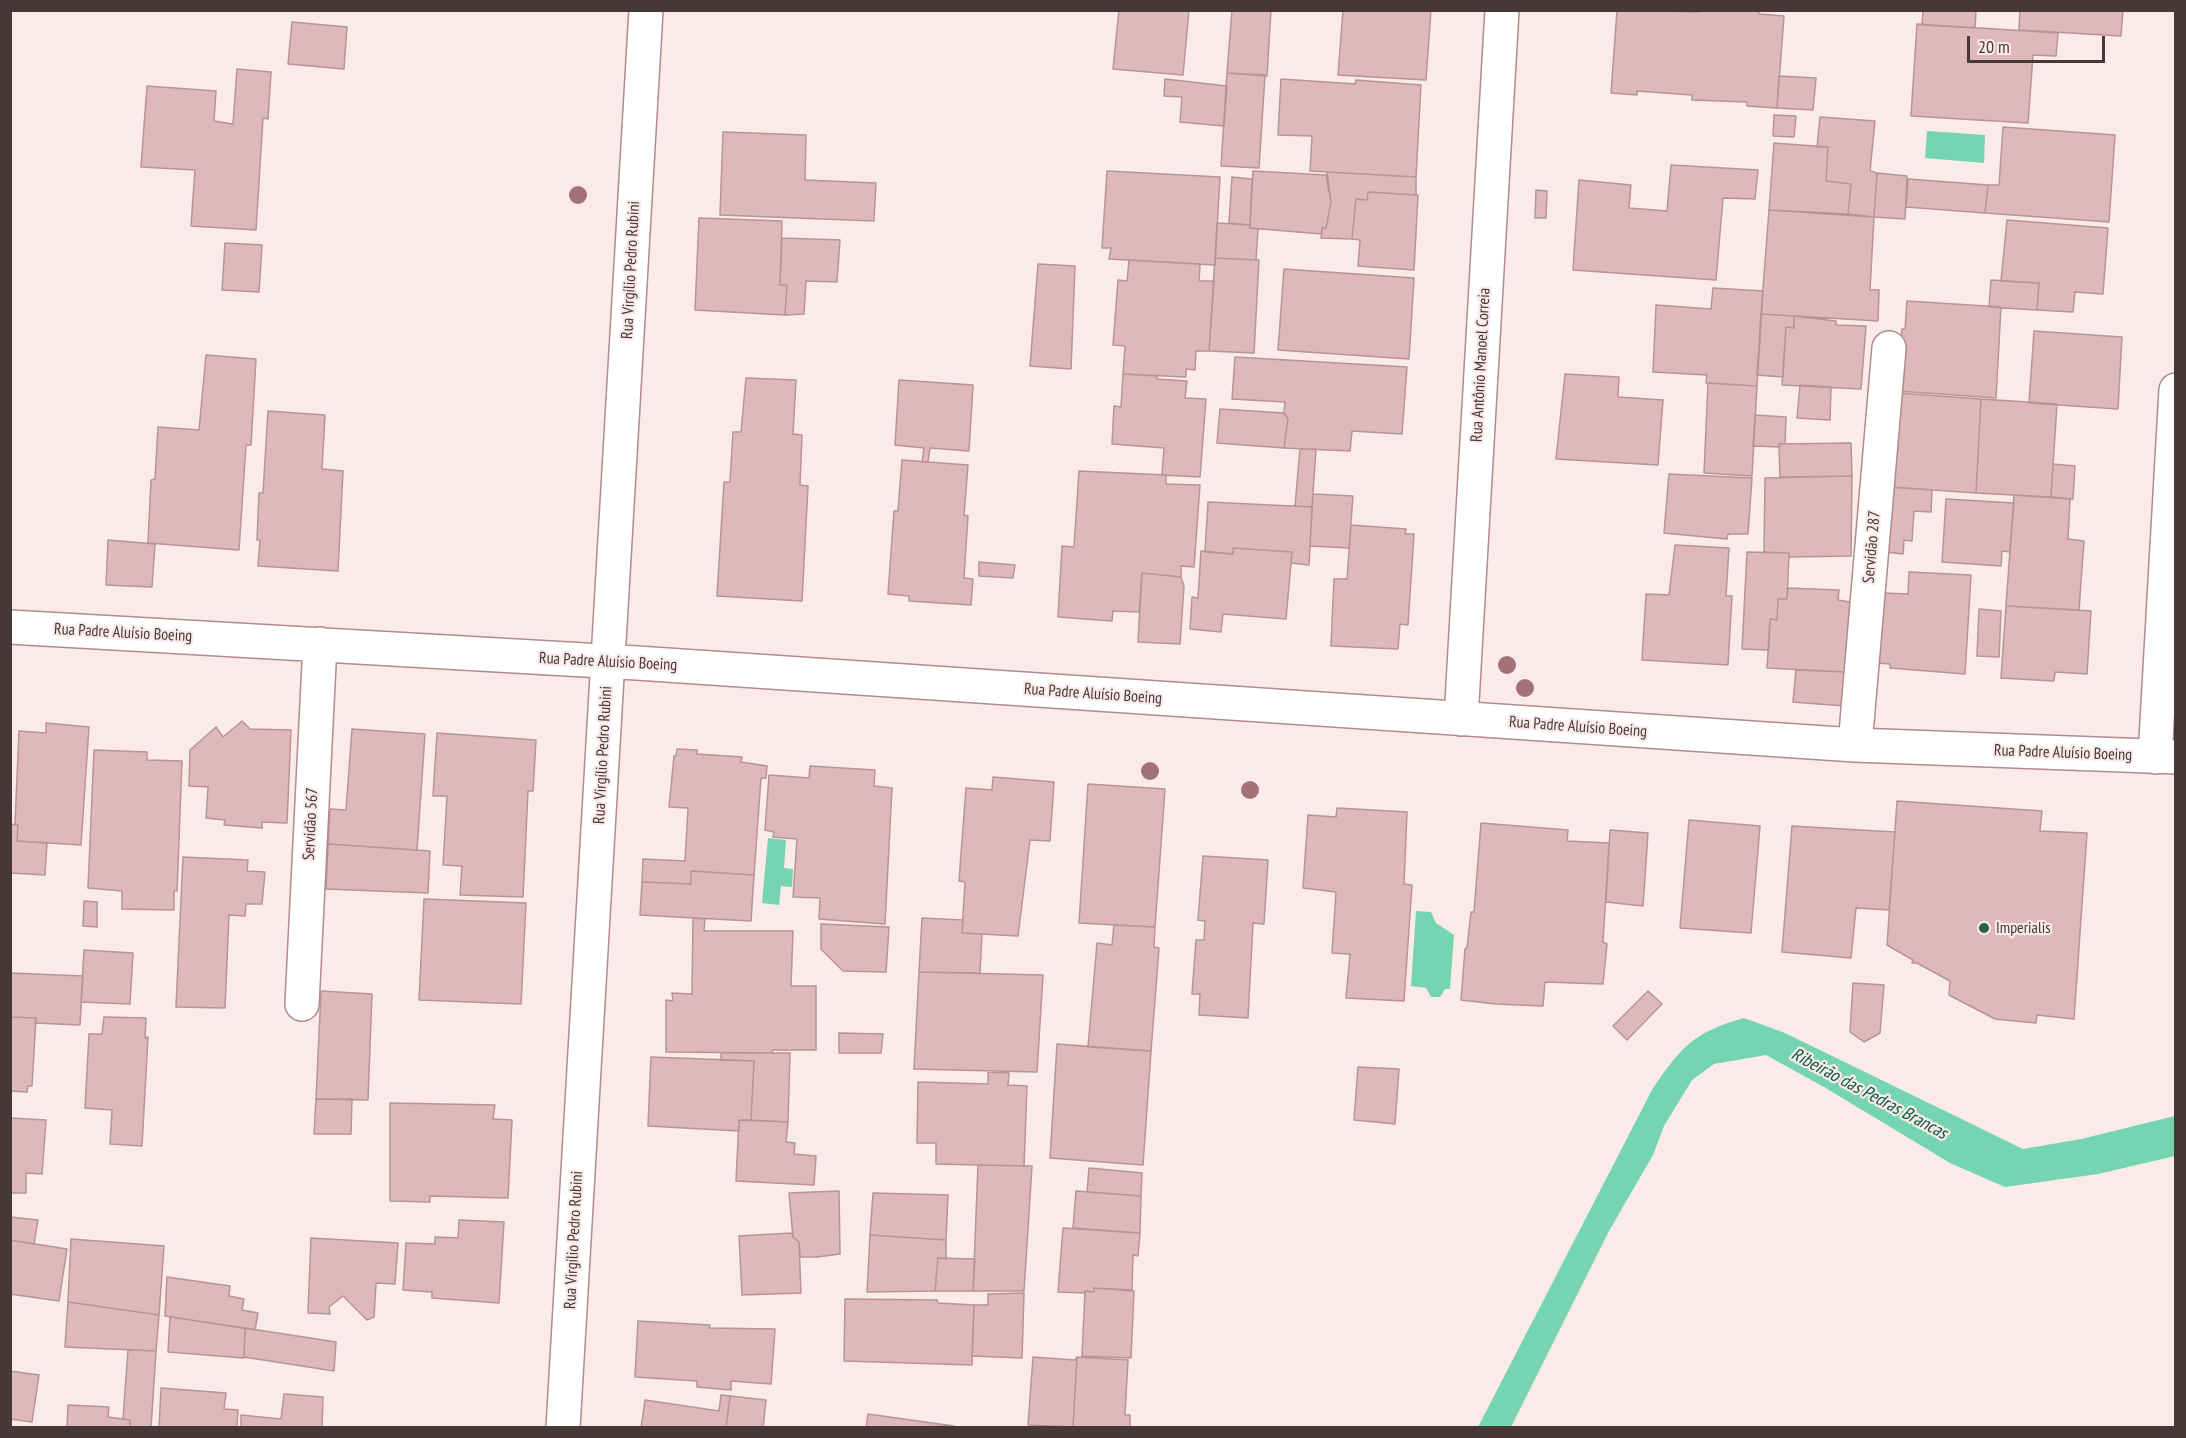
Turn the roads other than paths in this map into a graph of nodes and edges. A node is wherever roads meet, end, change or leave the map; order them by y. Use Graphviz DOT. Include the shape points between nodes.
graph roads {
  1 [pos="646,10"];
  2 [pos="1502,10"];
  3 [pos="1889,348"];
  4 [pos="2175,390"];
  5 [pos="10,627"];
  6 [pos="320,644"];
  7 [pos="608,662"];
  8 [pos="1461,719"];
  9 [pos="1855,745"];
  10 [pos="2165,757"];
  11 [pos="302,1004"];
  12 [pos="563,1428"];
  1 -- 7 [label="street, Rua Virgílio Pedro Rubini"];
  2 -- 8 [label="street, Rua Antônio Manoel Correia"];
  3 -- 9 [label="street, Servidão 287"];
  4 -- 10 [label="street"];
  5 -- 6 [label="street, Rua Padre Aluísio Boeing"];
  6 -- 7 [label="street, Rua Padre Aluísio Boeing"];
  6 -- 11 [label="street, Servidão 567"];
  7 -- 8 [label="street, Rua Padre Aluísio Boeing"];
  7 -- 12 [label="street, Rua Virgílio Pedro Rubini"];
  8 -- 9 [label="street, Rua Padre Aluísio Boeing"];
  9 -- 10 [label="street, Rua Padre Aluísio Boeing"];
}
